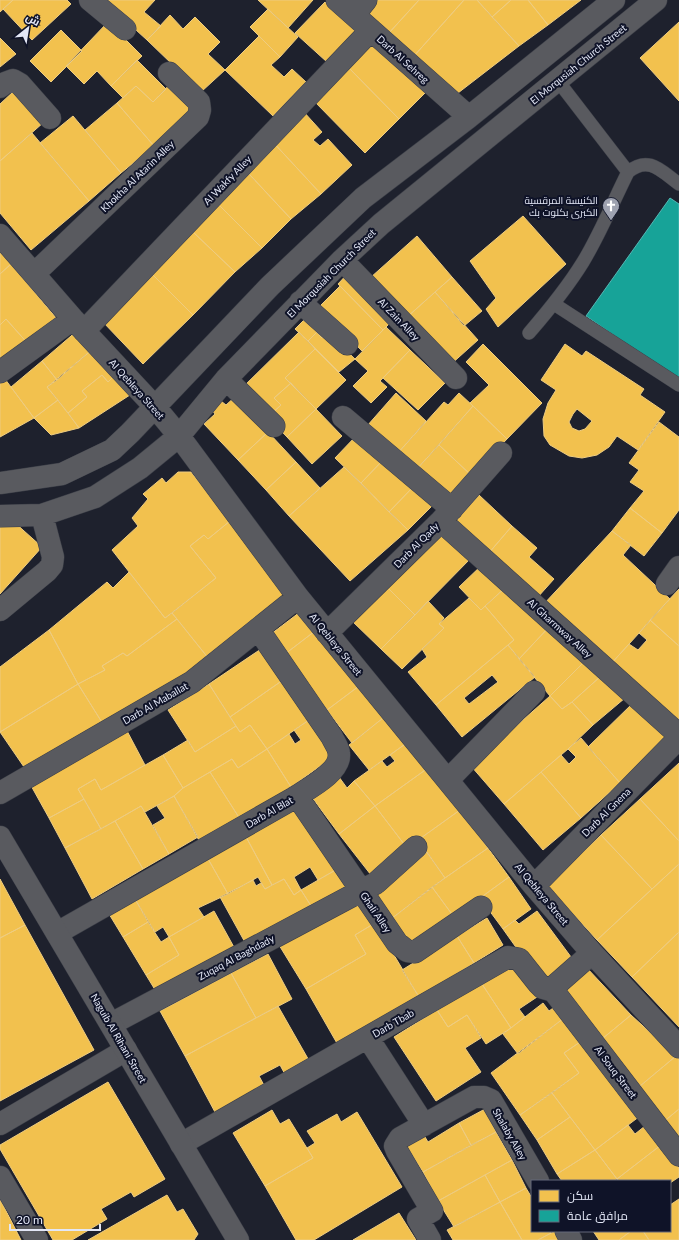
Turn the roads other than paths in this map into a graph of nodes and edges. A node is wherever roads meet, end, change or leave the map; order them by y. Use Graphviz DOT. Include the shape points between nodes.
graph roads {
  1 [pos="90,0"];
  2 [pos="337,0"];
  3 [pos="614,0"];
  4 [pos="654,1"];
  5 [pos="360,8"];
  6 [pos="125,29"];
  7 [pos="371,30"];
  8 [pos="541,59"];
  9 [pos="169,73"];
  10 [pos="558,80"];
  11 [pos="0,88"];
  12 [pos="469,117"];
  13 [pos="50,118"];
  14 [pos="628,172"];
  15 [pos="679,184"];
  16 [pos="0,235"];
  17 [pos="342,260"];
  18 [pos="34,274"];
  19 [pos="300,302"];
  20 [pos="554,304"];
  21 [pos="78,325"];
  22 [pos="529,333"];
  23 [pos="347,344"];
  24 [pos="0,372"];
  25 [pos="226,378"];
  26 [pos="456,378"];
  27 [pos="679,385"];
  28 [pos="155,407"];
  29 [pos="343,418"];
  30 [pos="274,426"];
  31 [pos="179,436"];
  32 [pos="501,453"];
  33 [pos="0,484"];
  34 [pos="42,515"];
  35 [pos="446,515"];
  36 [pos="0,516"];
  37 [pos="298,597"];
  38 [pos="0,610"];
  39 [pos="258,629"];
  40 [pos="327,633"];
  41 [pos="534,692"];
  42 [pos="679,735"];
  43 [pos="679,738"];
  44 [pos="448,780"];
  45 [pos="0,794"];
  46 [pos="297,796"];
  47 [pos="0,837"];
  48 [pos="416,847"];
  49 [pos="534,886"];
  50 [pos="361,890"];
  51 [pos="481,907"];
  52 [pos="57,934"];
  53 [pos="592,953"];
  54 [pos="552,988"];
  55 [pos="111,1024"];
  56 [pos="368,1038"];
  57 [pos="679,1047"];
  58 [pos="126,1050"];
  59 [pos="0,1124"];
  60 [pos="424,1125"];
  61 [pos="181,1144"];
  62 [pos="679,1155"];
  63 [pos="0,1177"];
  64 [pos="537,1180"];
  65 [pos="236,1239"];
  66 [pos="37,1240"];
  67 [pos="430,1240"];
  1 -- 6 [label="street"];
  2 -- 5 [label="street, Darb Al Sehreg"];
  3 -- 8 [label="street"];
  4 -- 10 [label="street, El Morqusiah Church Street"];
  5 -- 7 [label="street, Darb Al Sehreg"];
  7 -- 12 [label="street, Darb Al Sehreg"];
  7 -- 21 [label="street, Al Wakfy Alley"];
  8 -- 10 [label="street"];
  8 -- 12 [label="street"];
  9 -- 18 [label="street, Khokha Al Atarin Alley" via="199,102 198,117"];
  10 -- 14 [label="lane"];
  10 -- 17 [label="street, El Morqusiah Church Street" via="382,224"];
  11 -- 13 [label="street" via="13,80 20,84"];
  12 -- 28 [label="street" via="363,198 270,286"];
  14 -- 15 [label="lane" via="644,163 654,165"];
  14 -- 20 [label="lane" via="583,262"];
  16 -- 18 [label="street, Al Qebleya Street"];
  17 -- 19 [label="street, El Morqusiah Church Street"];
  17 -- 26 [label="street, Al Zain Alley"];
  18 -- 21 [label="street, Al Qebleya Street"];
  19 -- 23 [label="street"];
  19 -- 25 [label="street, El Morqusiah Church Street"];
  20 -- 22 [label="lane"];
  20 -- 27 [label="lane"];
  21 -- 24 [label="street, Al Wakfy Alley"];
  21 -- 28 [label="street, Al Qebleya Street"];
  25 -- 30 [label="street"];
  25 -- 31 [label="street, El Morqusiah Church Street"];
  28 -- 31 [label="street, Al Qebleya Street"];
  28 -- 33 [label="street" via="112,450 62,474"];
  29 -- 35 [label="street, Al Gharmway Alley"];
  31 -- 34 [label="street, El Morqusiah Church Street" via="140,468 95,497"];
  31 -- 37 [label="street, Al Qebleya Street"];
  32 -- 35 [label="street, Darb Al Qady"];
  34 -- 36 [label="street, El Morqusiah Church Street"];
  34 -- 38 [label="street" via="53,556 52,564"];
  35 -- 40 [label="street, Darb Al Qady"];
  35 -- 42 [label="street, Al Gharmway Alley"];
  37 -- 39 [label="street, Darb Al Maballat"];
  37 -- 40 [label="street, Al Qebleya Street"];
  39 -- 45 [label="street, Darb Al Maballat" via="192,682"];
  39 -- 46 [label="street, Darb Al Blat" via="332,737 339,752 339,760 330,773"];
  40 -- 44 [label="street, Al Qebleya Street"];
  41 -- 44 [label="street"];
  43 -- 49 [label="street, Darb Al Gnena"];
  44 -- 49 [label="street, Al Qebleya Street"];
  46 -- 50 [label="street, Ghali Alley"];
  46 -- 52 [label="street, Darb Al Blat"];
  47 -- 52 [label="street, Naguib Al Rihani Street"];
  48 -- 50 [label="street, Zuqaq Al Baghdady" via="376,883"];
  49 -- 53 [label="street, Al Qebleya Street"];
  50 -- 51 [label="street, Ghali Alley" via="397,943 407,952 415,952"];
  50 -- 55 [label="street, Zuqaq Al Baghdady"];
  52 -- 55 [label="street, Naguib Al Rihani Street"];
  53 -- 54 [label="street"];
  53 -- 57 [label="street, Al Qebleya Street"];
  54 -- 56 [label="street, Darb Tbab" via="543,988 519,960 508,957"];
  54 -- 62 [label="street, Al Souq Street"];
  55 -- 58 [label="street, Naguib Al Rihani Street"];
  56 -- 60 [label="street"];
  56 -- 61 [label="street, Darb Tbab"];
  58 -- 59 [label="street"];
  58 -- 61 [label="street, Naguib Al Rihani Street"];
  60 -- 64 [label="street, Shalaby Alley" via="474,1097 491,1100"];
  60 -- 67 [label="street, Shalaby Alley" via="400,1138 395,1146 432,1211 418,1219"];
  61 -- 65 [label="street, Naguib Al Rihani Street"];
  63 -- 66 [label="street"];
}
